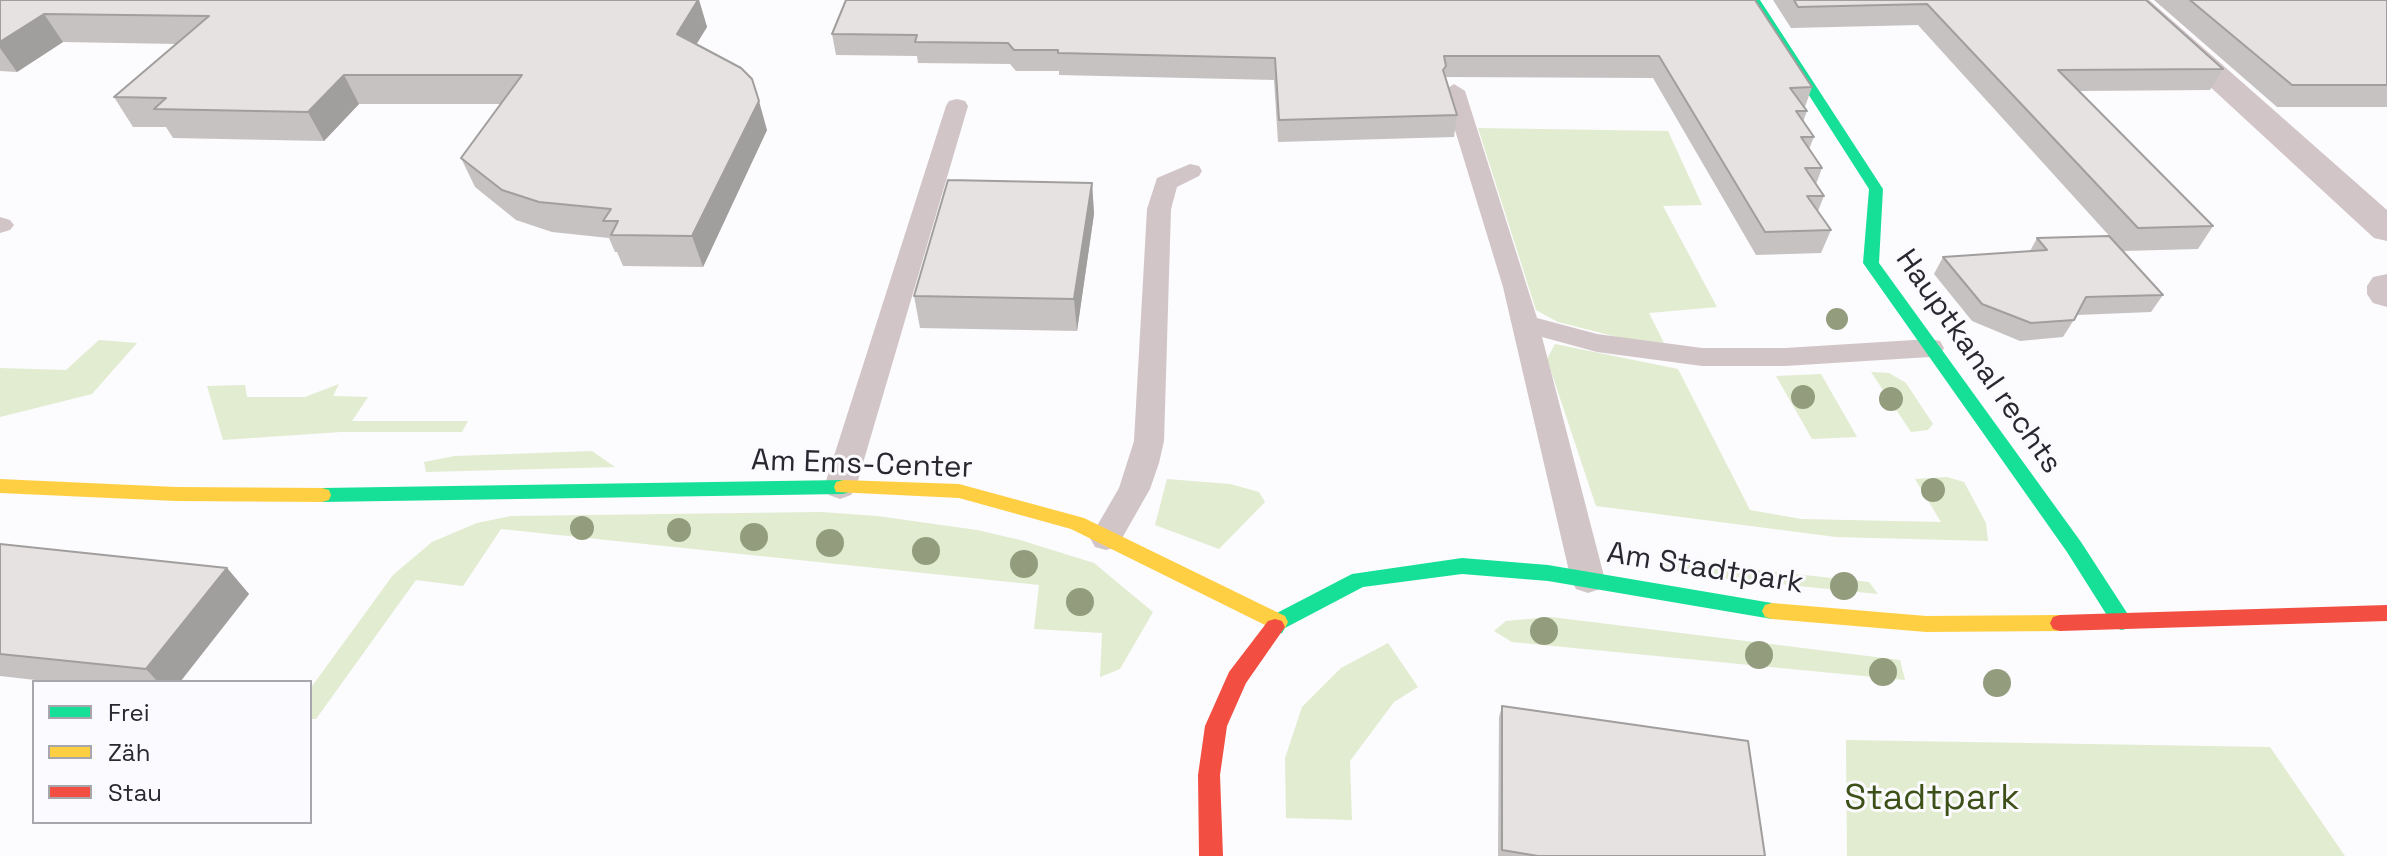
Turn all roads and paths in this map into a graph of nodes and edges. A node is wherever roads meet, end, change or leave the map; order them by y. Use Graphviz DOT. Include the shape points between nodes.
graph roads {
  1 [pos="1754,0"];
  2 [pos="2131,0"];
  3 [pos="1454,91"];
  4 [pos="957,106"];
  5 [pos="1190,171"];
  6 [pos="2387,230"];
  7 [pos="2387,286"];
  8 [pos="2387,294"];
  9 [pos="1524,323"];
  10 [pos="1930,348"];
  11 [pos="0,486"];
  12 [pos="840,487"];
  13 [pos="1106,538"];
  14 [pos="1588,580"];
  15 [pos="2387,613"];
  16 [pos="1278,622"];
  17 [pos="2122,622"];
  18 [pos="1211,856"];
  1 -- 10 [label="street, Hauptkanal rechts" via="1876,189 1871,263"];
  2 -- 6 [label="street"];
  3 -- 9 [label="lane"];
  4 -- 12 [label="lane"];
  5 -- 13 [label="lane" via="1166,183 1159,209 1149,441 1134,489"];
  7 -- 8 [label="street"];
  9 -- 10 [label="lane" via="1597,343 1702,357"];
  9 -- 14 [label="lane"];
  10 -- 17 [label="street, Hauptkanal rechts"];
  11 -- 12 [label="street, Am Ems-Center" via="154,494 417,495"];
  12 -- 13 [label="street, Am Ems-Center" via="959,491 1077,523"];
  13 -- 16 [label="street, Am Ems-Center"];
  14 -- 16 [label="street, Am Stadtpark" via="1462,566 1359,580"];
  14 -- 17 [label="street, Am Stadtpark" via="1772,611 1926,624"];
  15 -- 17 [label="street, Am Stadtpark"];
  16 -- 18 [label="street, Am Stadtpark" via="1237,678 1216,726 1209,775"];
}
